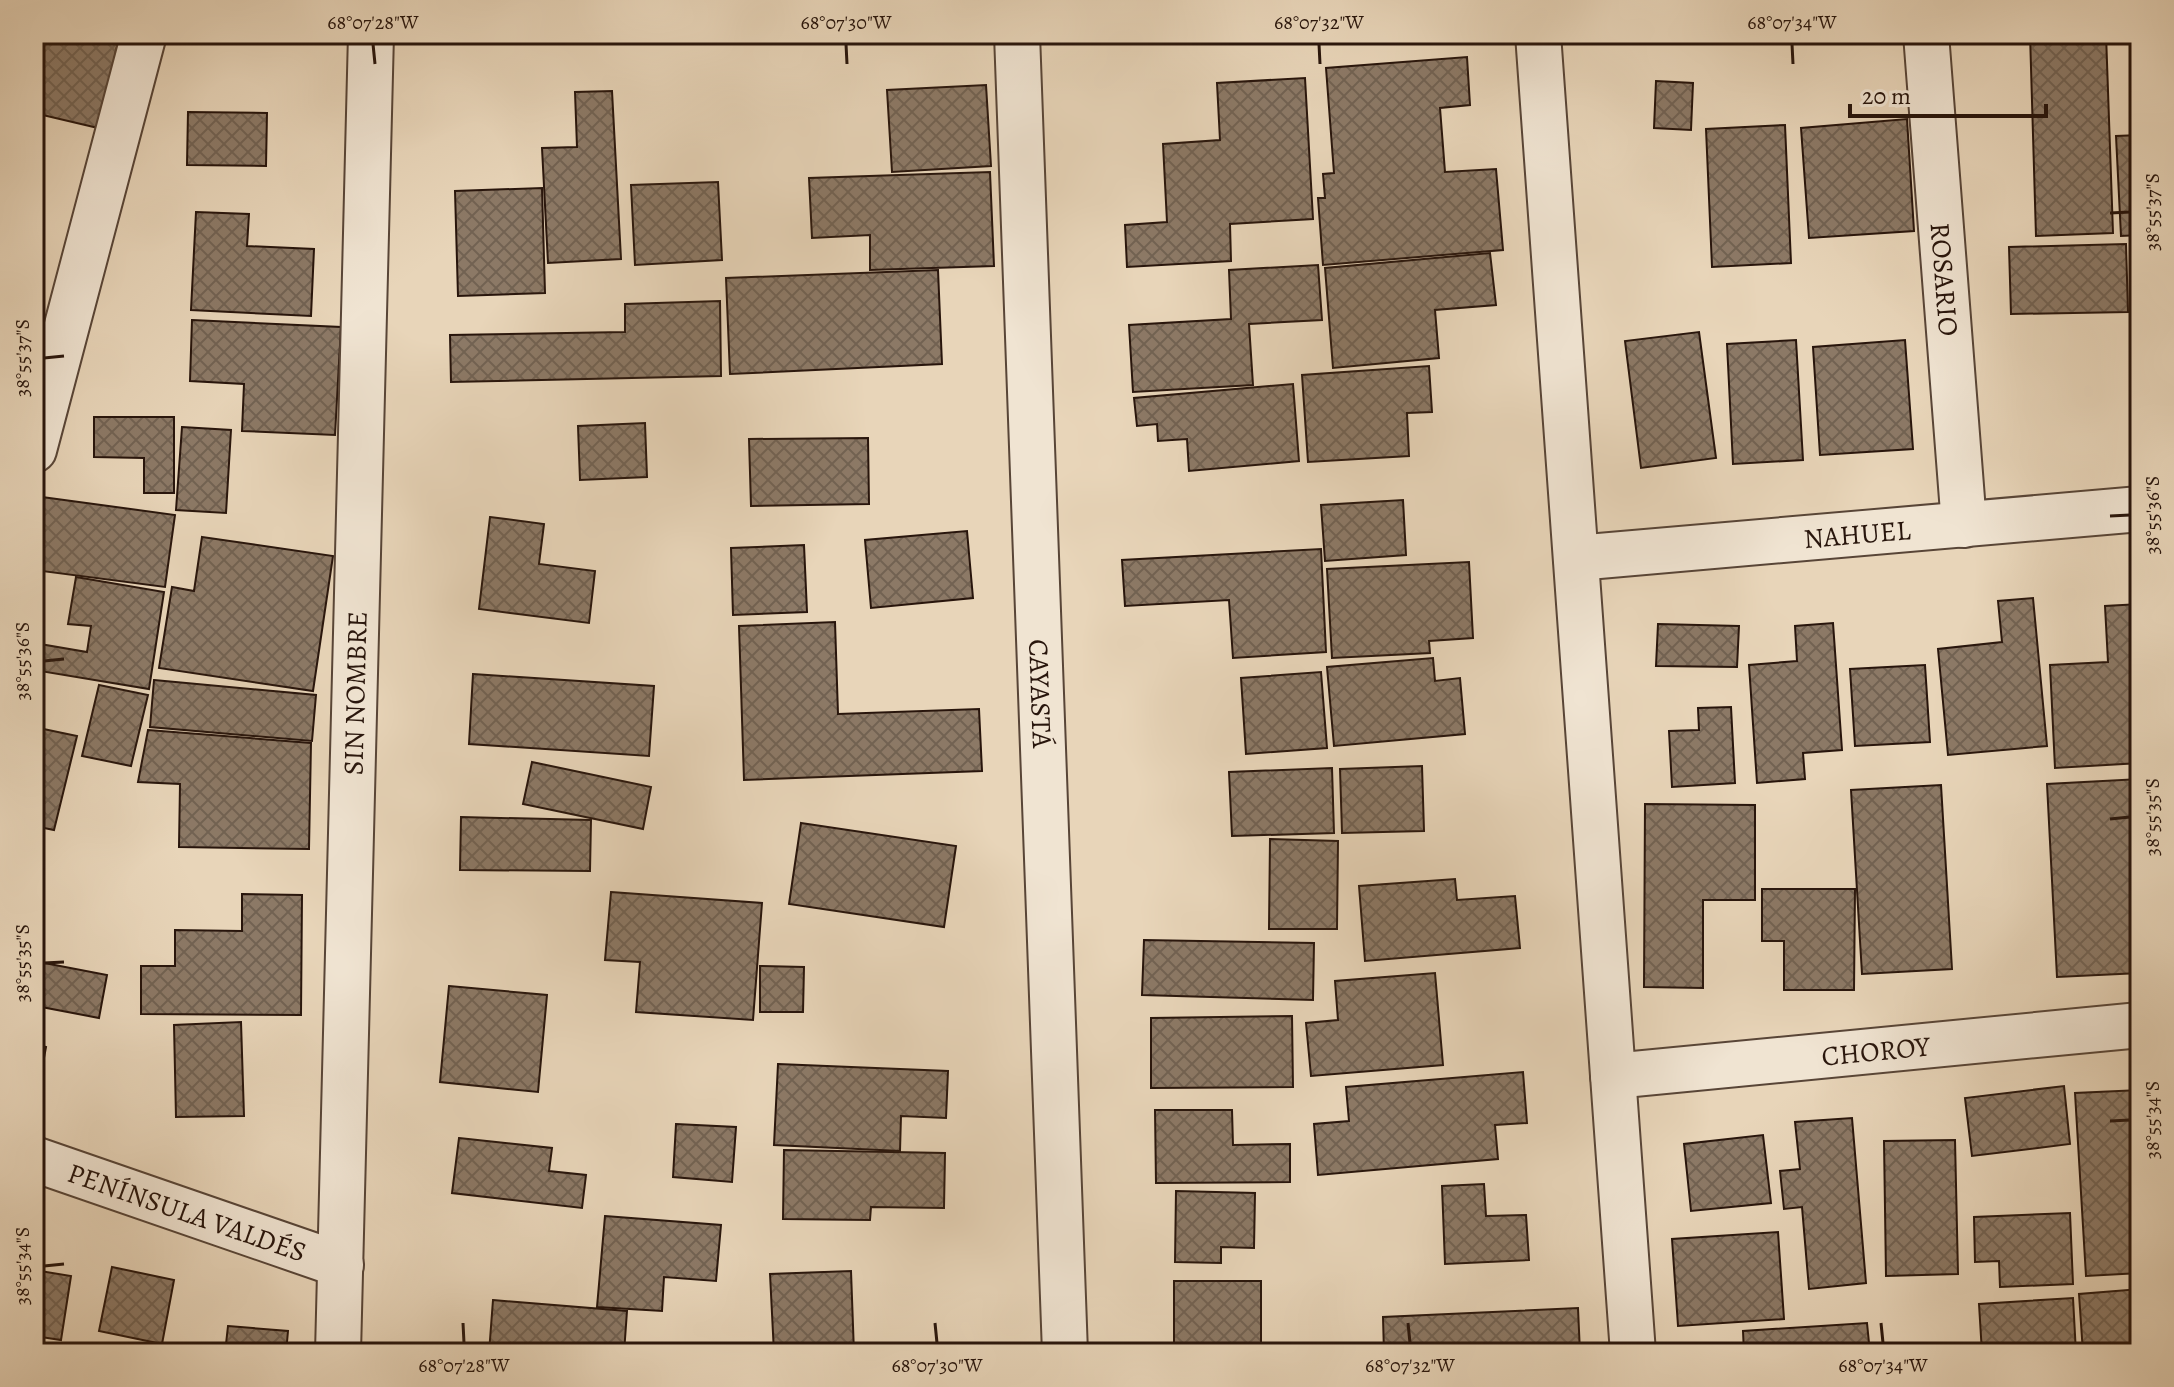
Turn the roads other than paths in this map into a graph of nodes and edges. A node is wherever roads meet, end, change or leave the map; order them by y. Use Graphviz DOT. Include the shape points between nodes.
graph roads {
  1 [pos="144,34"];
  2 [pos="371,34"];
  3 [pos="1017,34"];
  4 [pos="1538,34"];
  5 [pos="1926,34"];
  6 [pos="34,450"];
  7 [pos="2140,509"];
  8 [pos="1964,525"];
  9 [pos="1576,558"];
  10 [pos="2140,1025"];
  11 [pos="1613,1076"];
  12 [pos="34,1159"];
  13 [pos="341,1265"];
  14 [pos="338,1353"];
  15 [pos="1065,1353"];
  16 [pos="1633,1353"];
  1 -- 6 [label="street"];
  2 -- 13 [label="street, SIN NOMBRE"];
  3 -- 15 [label="street, CAYASTÁ"];
  4 -- 9 [label="street"];
  5 -- 8 [label="street, ROSARIO"];
  7 -- 8 [label="street, NAHUEL"];
  8 -- 9 [label="street, NAHUEL"];
  9 -- 11 [label="street"];
  10 -- 11 [label="street, CHOROY"];
  11 -- 16 [label="street"];
  12 -- 13 [label="street, PENÍNSULA VALDÉS"];
  13 -- 14 [label="street, SIN NOMBRE"];
}
